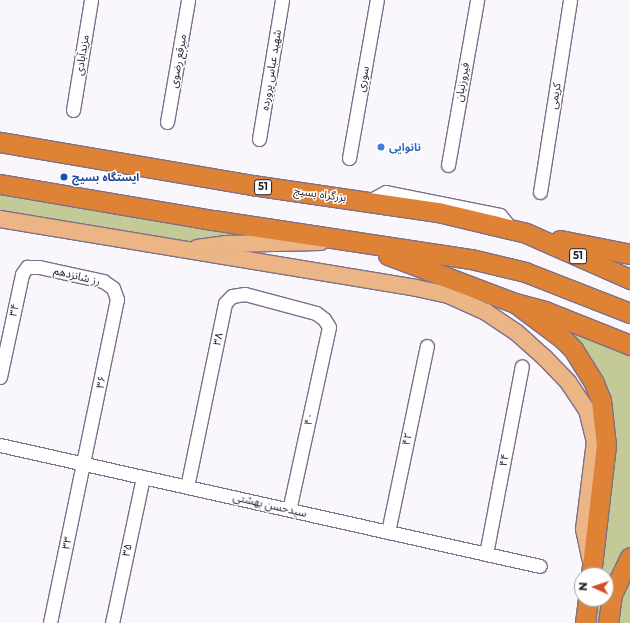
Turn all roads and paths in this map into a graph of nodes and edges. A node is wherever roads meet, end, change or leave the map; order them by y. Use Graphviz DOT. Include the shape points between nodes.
graph roads {
  1 [pos="91,0"];
  2 [pos="188,0"];
  3 [pos="282,0"];
  4 [pos="378,0"];
  5 [pos="477,0"];
  6 [pos="570,0"];
  7 [pos="73,110"];
  8 [pos="168,122"];
  9 [pos="260,139"];
  10 [pos="0,142"];
  11 [pos="349,158"];
  12 [pos="448,165"];
  13 [pos="0,184"];
  14 [pos="540,192"];
  15 [pos="0,219"];
  16 [pos="519,231"];
  17 [pos="354,242"];
  18 [pos="630,242"];
  19 [pos="586,245"];
  20 [pos="183,250"];
  21 [pos="630,254"];
  22 [pos="27,268"];
  23 [pos="630,279"];
  24 [pos="117,299"];
  25 [pos="515,302"];
  26 [pos="630,313"];
  27 [pos="328,327"];
  28 [pos="630,345"];
  29 [pos="427,346"];
  30 [pos="522,366"];
  31 [pos="0,378"];
  32 [pos="0,445"];
  33 [pos="84,464"];
  34 [pos="143,477"];
  35 [pos="187,487"];
  36 [pos="289,510"];
  37 [pos="388,532"];
  38 [pos="486,554"];
  39 [pos="630,557"];
  40 [pos="540,566"];
  41 [pos="591,567"];
  42 [pos="592,567"];
  43 [pos="587,607"];
  44 [pos="50,623"];
  45 [pos="112,623"];
  46 [pos="585,623"];
  47 [pos="608,623"];
  1 -- 7 [label="street, مزیدآبادی"];
  2 -- 8 [label="street, مبرقع رضوی"];
  3 -- 9 [label="street, شهید عباس پرورده"];
  4 -- 11 [label="street, سوری"];
  5 -- 12 [label="street, فیروزنیان"];
  6 -- 14 [label="street, کریمی"];
  10 -- 16 [label="highway, بزرگراه بسیج / 51" via="244,184 438,212"];
  13 -- 17 [label="highway"];
  15 -- 20 [label="main road"];
  16 -- 19 [label="highway"];
  16 -- 23 [label="highway, بزرگراه بسیج / 51"];
  17 -- 20 [label="main road" via="225,244"];
  17 -- 25 [label="highway"];
  17 -- 26 [label="highway" via="471,259 526,272"];
  18 -- 19 [label="highway"];
  19 -- 21 [label="highway"];
  20 -- 41 [label="main road" via="356,277 448,295 486,312 516,332 568,382 580,397 592,423 595,441 584,529"];
  22 -- 24 [label="street, رز شانزدهم" via="39,266 103,281 113,288"];
  22 -- 31 [label="street, ۳۴" via="22,274"];
  24 -- 33 [label="street, ۳۶"];
  25 -- 28 [label="highway" via="545,311"];
  25 -- 42 [label="highway" via="573,349 594,383 601,400 606,445"];
  27 -- 35 [label="street, ۳۸" via="324,319 316,313 245,294 232,296 225,303"];
  27 -- 36 [label="street, ۴۰"];
  29 -- 37 [label="street, ۴۲"];
  30 -- 38 [label="street, ۴۴"];
  32 -- 33 [label="street, سیدحسن بهشتی"];
  33 -- 34 [label="street, سیدحسن بهشتی"];
  33 -- 44 [label="street, ۳۳"];
  34 -- 35 [label="street, سیدحسن بهشتی"];
  34 -- 45 [label="street, ۳۵"];
  35 -- 36 [label="street, سیدحسن بهشتی"];
  36 -- 37 [label="street, سیدحسن بهشتی"];
  37 -- 38 [label="street, سیدحسن بهشتی"];
  38 -- 40 [label="street, سیدحسن بهشتی"];
  39 -- 47 [label="highway" via="612,594"];
  43 -- 46 [label="highway"];
}
